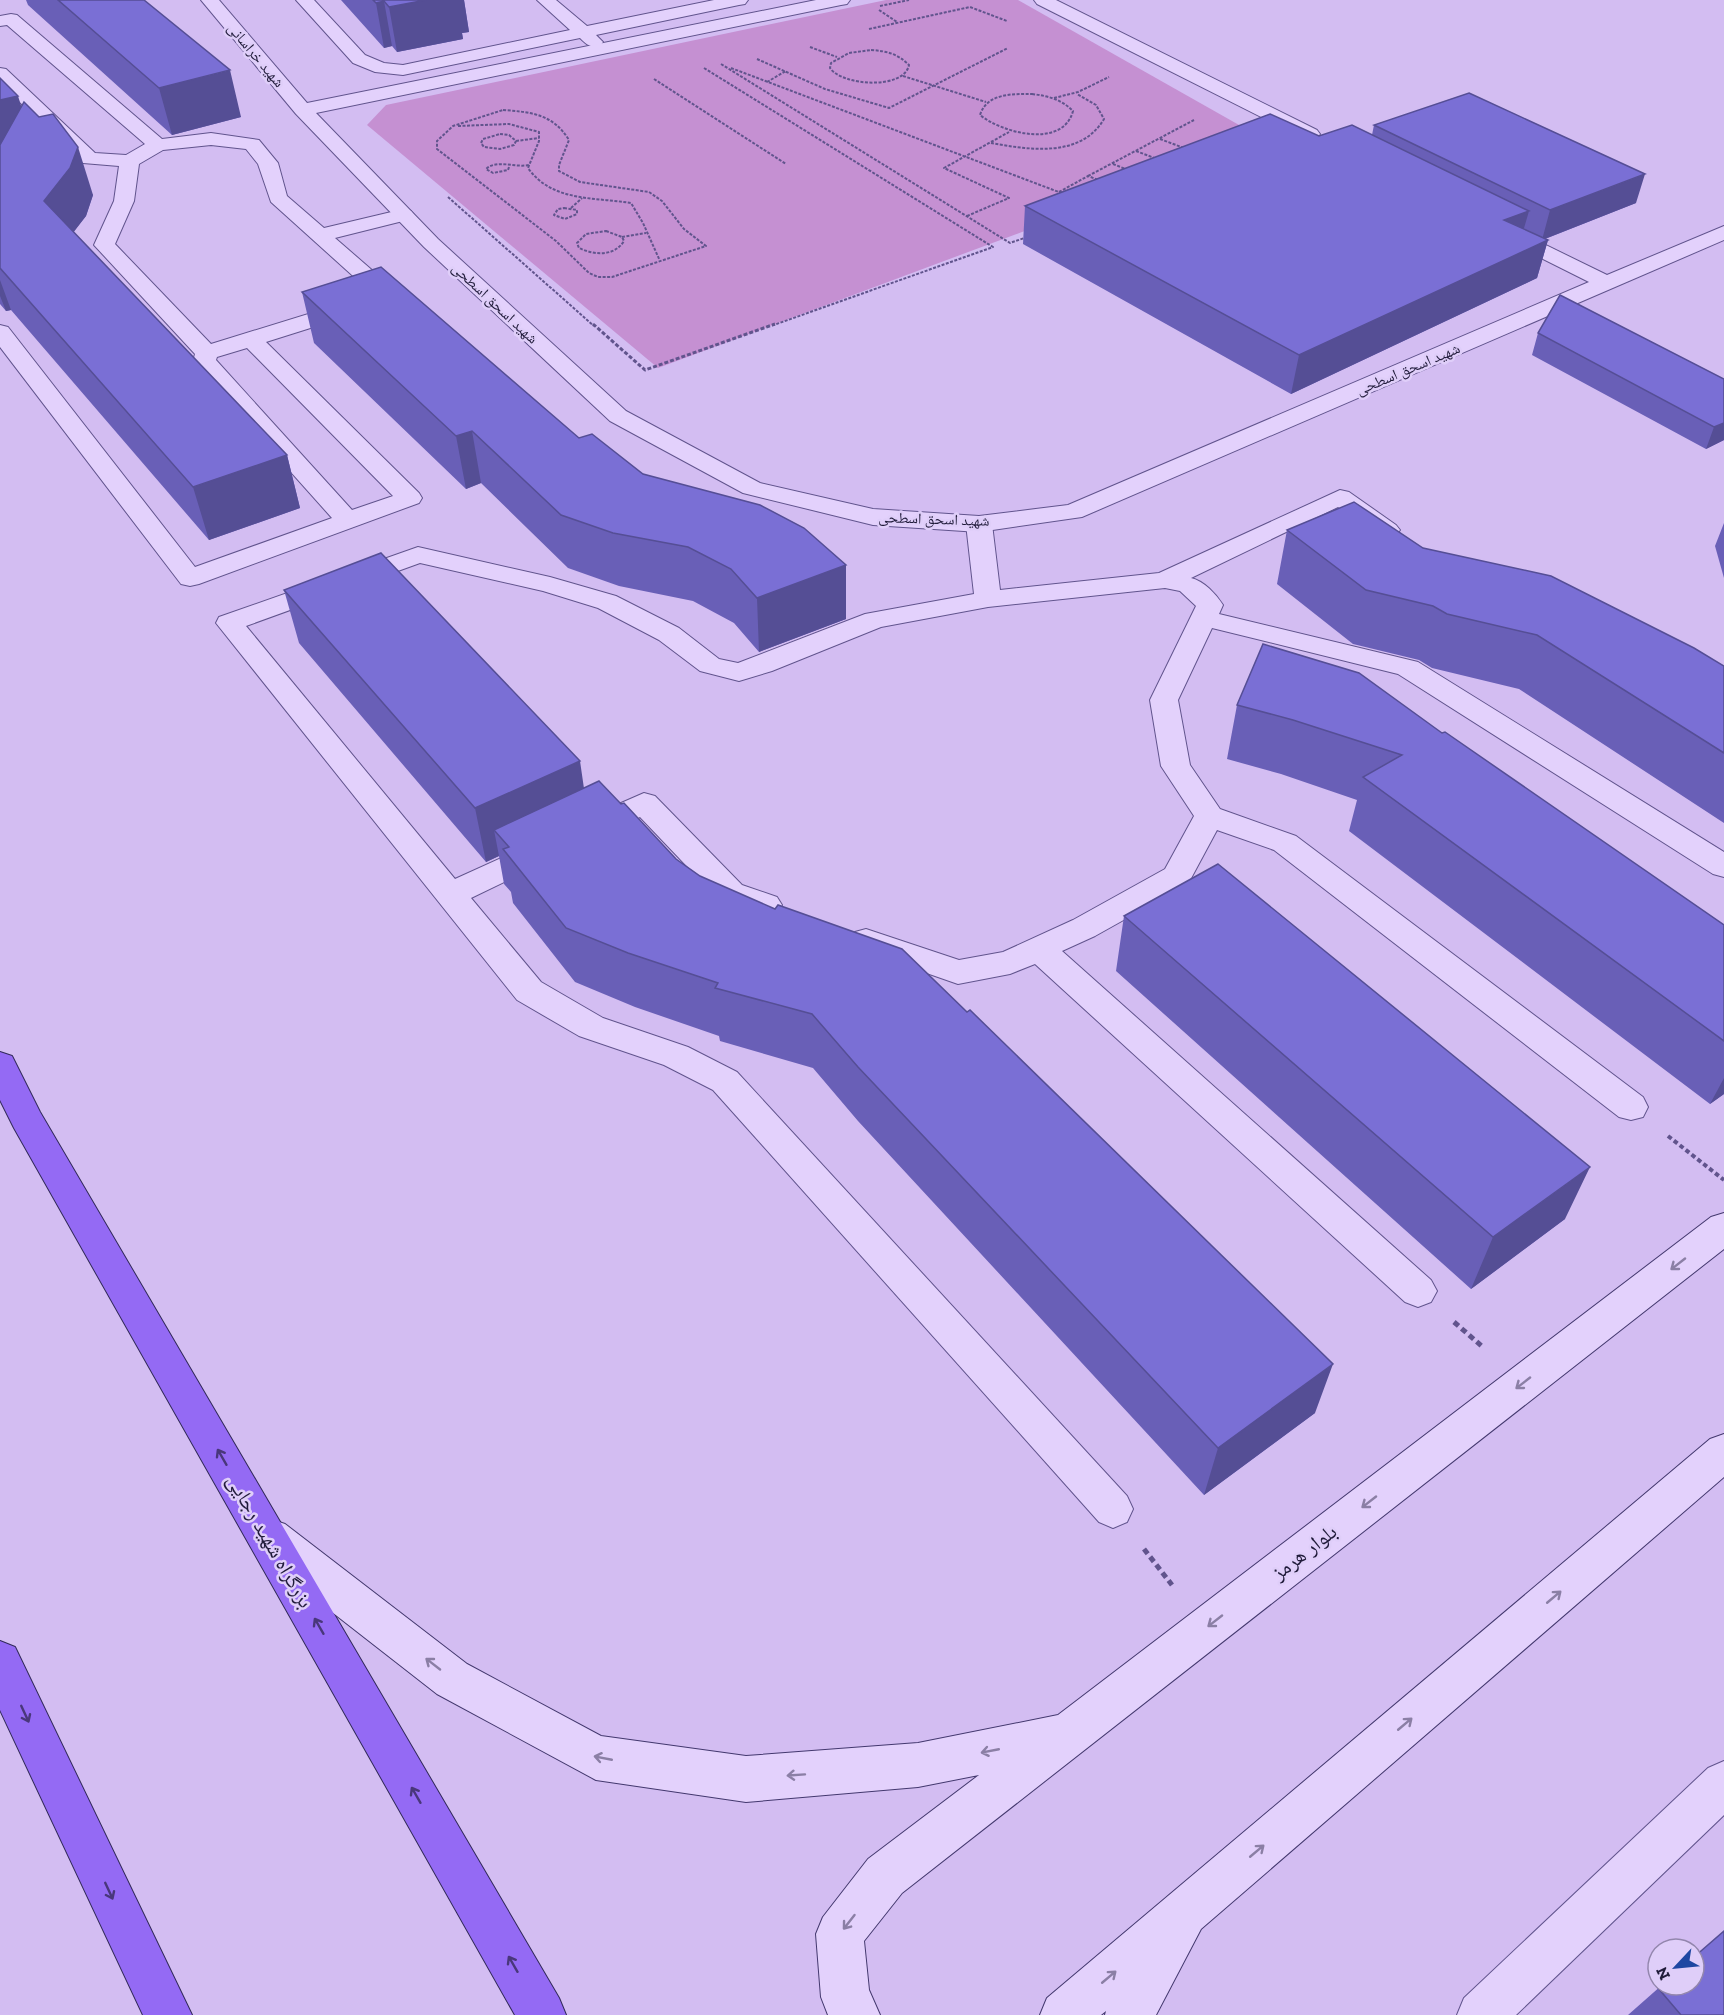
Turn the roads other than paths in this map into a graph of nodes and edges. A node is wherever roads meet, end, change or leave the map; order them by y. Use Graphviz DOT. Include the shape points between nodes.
graph roads {
  1 [pos="210,0"];
  2 [pos="305,0"];
  3 [pos="546,0"];
  4 [pos="740,0"];
  5 [pos="841,0"];
  6 [pos="1044,0"];
  7 [pos="0,21"];
  8 [pos="583,32"];
  9 [pos="602,49"];
  10 [pos="0,73"];
  11 [pos="303,110"];
  12 [pos="158,145"];
  13 [pos="1331,145"];
  14 [pos="130,161"];
  15 [pos="404,215"];
  16 [pos="1490,225"];
  17 [pos="1724,232"];
  18 [pos="323,235"];
  19 [pos="1607,284"];
  20 [pos="388,296"];
  21 [pos="406,312"];
  22 [pos="0,332"];
  23 [pos="250,339"];
  24 [pos="207,352"];
  25 [pos="348,521"];
  26 [pos="979,524"];
  27 [pos="1404,542"];
  28 [pos="1165,580"];
  29 [pos="988,598"];
  30 [pos="1204,618"];
  31 [pos="1209,816"];
  32 [pos="1724,866"];
  33 [pos="451,894"];
  34 [pos="795,916"];
  35 [pos="839,931"];
  36 [pos="1039,949"];
  37 [pos="0,1065"];
  38 [pos="1631,1107"];
  39 [pos="1724,1228"];
  40 [pos="1418,1291"];
  41 [pos="1724,1452"];
  42 [pos="1113,1509"];
  43 [pos="267,1536"];
  44 [pos="0,1662"];
  45 [pos="1068,1736"];
  46 [pos="1724,1784"];
  47 [pos="1188,1910"];
  48 [pos="168,2015"];
  49 [pos="542,2015"];
  50 [pos="856,2015"];
  51 [pos="1064,2015"];
  52 [pos="1129,2015"];
  53 [pos="1480,2015"];
  1 -- 11 [label="street, شهید خراسانی"];
  2 -- 8 [label="street" via="360,59 381,68 404,70"];
  3 -- 8 [label="street"];
  4 -- 8 [label="street"];
  5 -- 9 [label="street"];
  6 -- 13 [label="street"];
  7 -- 12 [label="street" via="11,19"];
  8 -- 9 [label="street"];
  9 -- 11 [label="street"];
  10 -- 14 [label="street" via="90,159"];
  11 -- 15 [label="street, شهید اسحق اسطحی"];
  12 -- 14 [label="street"];
  12 -- 18 [label="street" via="211,138 252,144 268,163 278,198"];
  14 -- 24 [label="street" via="124,201 104,245"];
  15 -- 18 [label="street"];
  15 -- 26 [label="street, شهید اسحق اسطحی" via="618,416 752,488 873,517"];
  16 -- 19 [label="street"];
  17 -- 19 [label="street, شهید اسحق اسطحی"];
  18 -- 20 [label="street"];
  19 -- 26 [label="street, شهید اسحق اسطحی" via="1073,512"];
  20 -- 21 [label="street"];
  20 -- 23 [label="street"];
  22 -- 25 [label="street" via="190,578"];
  23 -- 24 [label="street"];
  23 -- 25 [label="street" via="410,498"];
  24 -- 25 [label="street" via="204,361"];
  26 -- 29 [label="street"];
  27 -- 28 [label="street" via="1340,497"];
  28 -- 29 [label="street"];
  28 -- 30 [label="street" via="1189,585 1210,605"];
  29 -- 33 [label="street" via="874,620 739,672 710,665 669,634 607,602 418,555 229,623"];
  30 -- 31 [label="street" via="1164,700 1176,766"];
  30 -- 32 [label="street" via="1408,668"];
  31 -- 36 [label="street" via="1177,876"];
  31 -- 38 [label="street" via="1285,843"];
  33 -- 34 [label="street" via="644,803 730,893"];
  33 -- 42 [label="street" via="529,991 591,1027 676,1056 725,1081"];
  35 -- 36 [label="street" via="958,972 1010,962"];
  36 -- 40 [label="street"];
  43 -- 37 [label="highway, بزرگراه شهید رجایی, one-way" via="26,1118"];
  39 -- 45 [label="street, بلوار هرمز, one-way"];
  47 -- 41 [label="street, one-way"];
  45 -- 43 [label="street, one-way" via="918,1765 746,1779 596,1758 452,1679"];
  49 -- 43 [label="highway, بزرگراه شهید رجایی, one-way"];
  44 -- 48 [label="highway, one-way"];
  45 -- 50 [label="street, بلوار هرمز, one-way" via="885,1876 840,1934 845,1997"];
  46 -- 53 [label="street"];
  51 -- 47 [label="street, one-way"];
  47 -- 52 [label="street"];
}
